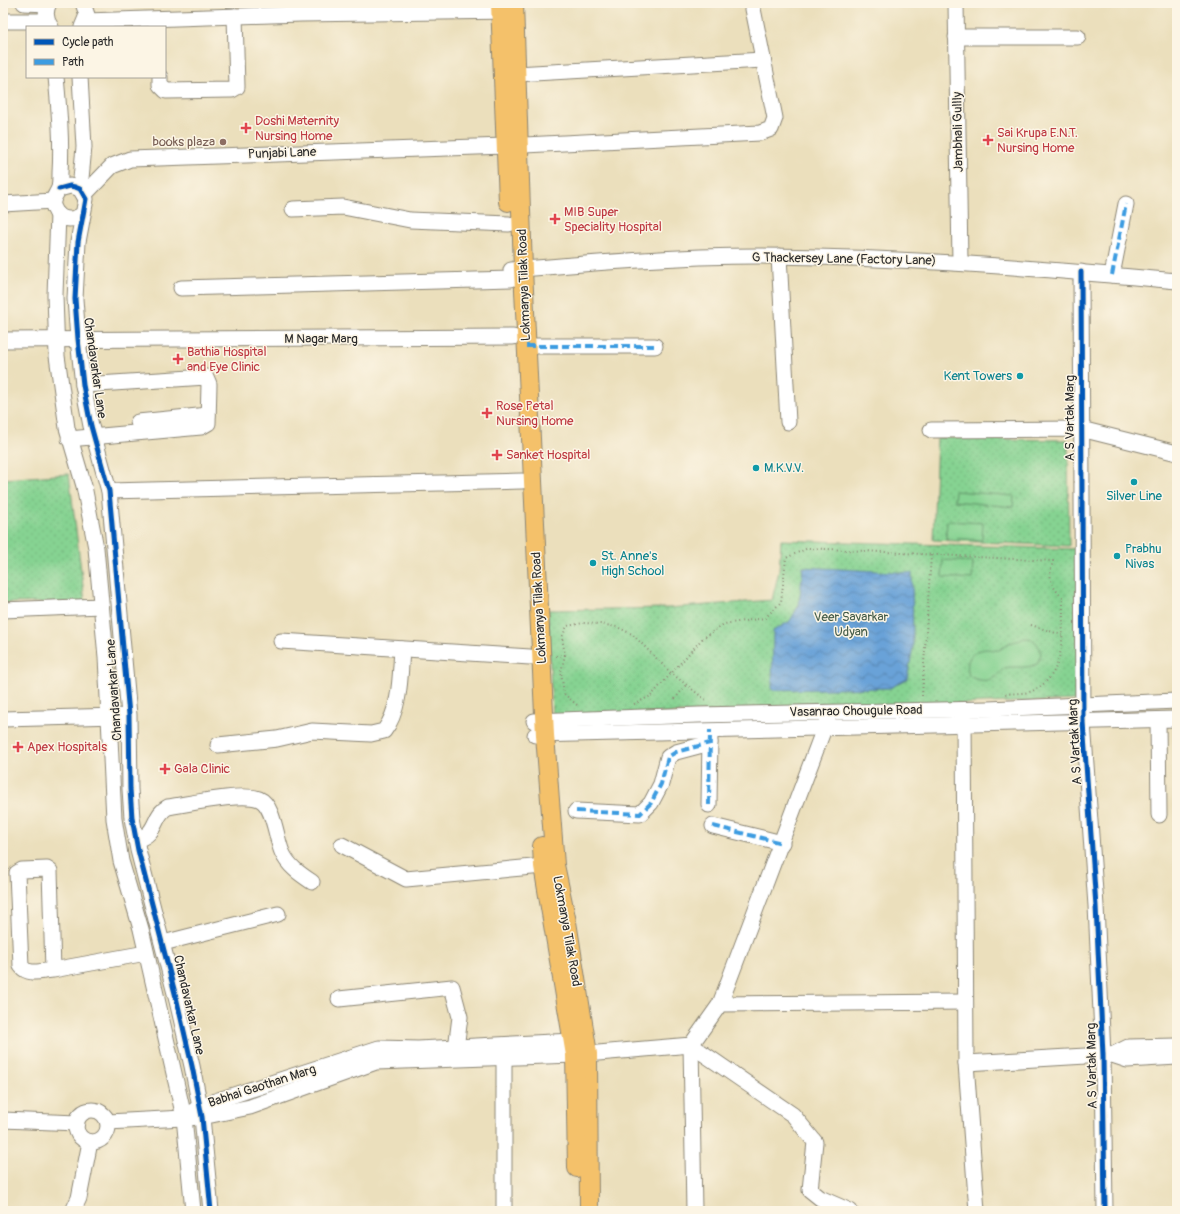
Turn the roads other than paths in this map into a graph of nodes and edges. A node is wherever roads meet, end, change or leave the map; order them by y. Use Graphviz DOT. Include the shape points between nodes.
graph roads {
  1 [pos="24,3"];
  2 [pos="49,3"];
  3 [pos="392,3"];
  4 [pos="956,3"];
  5 [pos="287,7"];
  6 [pos="507,7"];
  7 [pos="269,8"];
  8 [pos="753,9"];
  9 [pos="84,16"];
  10 [pos="235,16"];
  11 [pos="3,21"];
  12 [pos="158,23"];
  13 [pos="49,24"];
  14 [pos="956,37"];
  15 [pos="1078,37"];
  16 [pos="763,60"];
  17 [pos="516,74"];
  18 [pos="56,78"];
  19 [pos="80,78"];
  20 [pos="160,78"];
  21 [pos="511,145"];
  22 [pos="82,192"];
  23 [pos="56,202"];
  24 [pos="3,204"];
  25 [pos="1126,204"];
  26 [pos="293,209"];
  27 [pos="82,214"];
  28 [pos="509,224"];
  29 [pos="779,256"];
  30 [pos="960,262"];
  31 [pos="1081,272"];
  32 [pos="515,273"];
  33 [pos="1112,276"];
  34 [pos="1177,281"];
  35 [pos="181,288"];
  36 [pos="78,339"];
  37 [pos="3,340"];
  38 [pos="57,341"];
  39 [pos="520,341"];
  40 [pos="655,346"];
  41 [pos="83,385"];
  42 [pos="788,422"];
  43 [pos="1081,429"];
  44 [pos="931,430"];
  45 [pos="93,431"];
  46 [pos="69,439"];
  47 [pos="1177,453"];
  48 [pos="522,481"];
  49 [pos="109,490"];
  50 [pos="101,606"];
  51 [pos="3,610"];
  52 [pos="281,641"];
  53 [pos="402,648"];
  54 [pos="530,657"];
  55 [pos="1177,701"];
  56 [pos="1084,705"];
  57 [pos="964,709"];
  58 [pos="830,712"];
  59 [pos="129,715"];
  60 [pos="108,716"];
  61 [pos="3,719"];
  62 [pos="1177,719"];
  63 [pos="1158,720"];
  64 [pos="1084,722"];
  65 [pos="964,726"];
  66 [pos="540,728"];
  67 [pos="825,728"];
  68 [pos="710,736"];
  69 [pos="218,745"];
  70 [pos="709,806"];
  71 [pos="576,811"];
  72 [pos="1160,815"];
  73 [pos="713,826"];
  74 [pos="136,840"];
  75 [pos="782,842"];
  76 [pos="342,844"];
  77 [pos="549,865"];
  78 [pos="312,882"];
  79 [pos="278,914"];
  80 [pos="163,943"];
  81 [pos="146,953"];
  82 [pos="54,970"];
  83 [pos="339,999"];
  84 [pos="965,1002"];
  85 [pos="720,1004"];
  86 [pos="691,1045"];
  87 [pos="1177,1046"];
  88 [pos="578,1050"];
  89 [pos="455,1053"];
  90 [pos="1108,1055"];
  91 [pos="504,1057"];
  92 [pos="1177,1057"];
  93 [pos="966,1063"];
  94 [pos="201,1112"];
  95 [pos="184,1117"];
  96 [pos="3,1120"];
  97 [pos="108,1122"];
  98 [pos="77,1123"];
  99 [pos="90,1142"];
  100 [pos="73,1211"];
  101 [pos="193,1211"];
  102 [pos="211,1211"];
  103 [pos="504,1211"];
  104 [pos="578,1211"];
  105 [pos="589,1211"];
  106 [pos="694,1211"];
  107 [pos="850,1211"];
  108 [pos="977,1211"];
  109 [pos="1105,1211"];
  1 -- 2 [label="street"];
  2 -- 13 [label="street" via="46,12"];
  3 -- 5 [label="street"];
  4 -- 14 [label="street, Jambhali Gullly"];
  5 -- 6 [label="street"];
  5 -- 7 [label="street"];
  6 -- 17 [label="main road, Lokmanya Tilak Road"];
  6 -- 21 [label="main road, Lokmanya Tilak Road"];
  7 -- 9 [label="street"];
  7 -- 10 [label="street"];
  8 -- 16 [label="street, Punjabi Lane"];
  9 -- 12 [label="street"];
  10 -- 12 [label="street"];
  10 -- 20 [label="street" via="237,87 232,90 166,91 160,86"];
  11 -- 13 [label="street"];
  14 -- 15 [label="street"];
  14 -- 30 [label="street, Jambhali Gullly"];
  16 -- 17 [label="street"];
  16 -- 21 [label="street, Punjabi Lane" via="775,118 771,128 760,133"];
  17 -- 21 [label="main road, Lokmanya Tilak Road"];
  18 -- 23 [label="street, Chandavarkar Lane" via="62,147"];
  19 -- 22 [label="street, Chandavarkar Lane" via="84,146"];
  21 -- 22 [label="street, Punjabi Lane" via="130,159 112,166"];
  21 -- 28 [label="main road, Lokmanya Tilak Road"];
  21 -- 32 [label="main road, Lokmanya Tilak Road"];
  22 -- 23 [label="street" via="70,186"];
  22 -- 27 [label="street, Chandavarkar Lane" via="86,205"];
  23 -- 24 [label="street"];
  23 -- 27 [label="street" via="62,218 72,219"];
  23 -- 38 [label="street, Chandavarkar Lane"];
  25 -- 33 [label="street"];
  26 -- 28 [label="street" via="344,207 410,220"];
  27 -- 36 [label="street, Chandavarkar Lane" via="78,242 76,299"];
  28 -- 32 [label="main road, Lokmanya Tilak Road"];
  29 -- 30 [label="street, G Thackersey Lane (Factory Lane)"];
  29 -- 32 [label="street, G Thackersey Lane (Factory Lane)" via="642,260"];
  29 -- 42 [label="street"];
  30 -- 31 [label="street, G Thackersey Lane (Factory Lane)"];
  31 -- 33 [label="street, G Thackersey Lane (Factory Lane)"];
  31 -- 43 [label="street, A S Vartak Marg"];
  32 -- 35 [label="street, G Thackersey Lane (Factory Lane)"];
  32 -- 39 [label="main road, Lokmanya Tilak Road"];
  33 -- 34 [label="street, G Thackersey Lane (Factory Lane)"];
  36 -- 38 [label="street, M Nagar Marg"];
  36 -- 39 [label="street, M Nagar Marg"];
  36 -- 41 [label="street, Chandavarkar Lane"];
  37 -- 38 [label="street, M Nagar Marg"];
  38 -- 46 [label="street, Chandavarkar Lane" via="63,410"];
  39 -- 40 [label="street, M Nagar Marg"];
  39 -- 48 [label="main road, Lokmanya Tilak Road"];
  39 -- 66 [label="main road, Lokmanya Tilak Road"];
  41 -- 45 [label="street, Chandavarkar Lane"];
  41 -- 45 [label="street" via="206,377 208,384 208,423 201,427"];
  43 -- 44 [label="street"];
  43 -- 47 [label="street"];
  43 -- 56 [label="street, A S Vartak Marg"];
  45 -- 46 [label="street"];
  45 -- 49 [label="street, Chandavarkar Lane"];
  46 -- 50 [label="street, Chandavarkar Lane" via="84,486 91,521"];
  48 -- 49 [label="street"];
  48 -- 54 [label="main road, Lokmanya Tilak Road"];
  49 -- 59 [label="street, Chandavarkar Lane"];
  50 -- 51 [label="street"];
  50 -- 60 [label="street, Chandavarkar Lane"];
  52 -- 53 [label="street"];
  53 -- 54 [label="street"];
  53 -- 69 [label="street" via="399,691 390,724 384,731 371,734 312,731 277,739"];
  54 -- 66 [label="main road, Lokmanya Tilak Road"];
  55 -- 56 [label="street, Vasanrao Chougule Road"];
  56 -- 57 [label="street, Vasanrao Chougule Road"];
  56 -- 64 [label="street, A S Vartak Marg"];
  57 -- 58 [label="street, Vasanrao Chougule Road"];
  57 -- 65 [label="street"];
  58 -- 66 [label="street, Vasanrao Chougule Road"];
  58 -- 67 [label="street"];
  59 -- 60 [label="street"];
  59 -- 74 [label="street, Chandavarkar Lane" via="130,789"];
  60 -- 61 [label="street"];
  60 -- 81 [label="street, Chandavarkar Lane" via="114,818"];
  62 -- 63 [label="street, Vasanrao Chougule Road"];
  63 -- 64 [label="street, Vasanrao Chougule Road"];
  63 -- 72 [label="street"];
  64 -- 65 [label="street, Vasanrao Chougule Road"];
  64 -- 90 [label="street, A S Vartak Marg"];
  65 -- 67 [label="street, Vasanrao Chougule Road"];
  65 -- 84 [label="street"];
  66 -- 68 [label="street, Vasanrao Chougule Road"];
  66 -- 77 [label="main road, Lokmanya Tilak Road"];
  67 -- 68 [label="street, Vasanrao Chougule Road"];
  67 -- 75 [label="street"];
  68 -- 70 [label="street"];
  68 -- 71 [label="street" via="668,757 661,784 651,803 640,814"];
  73 -- 75 [label="street"];
  74 -- 78 [label="street" via="151,832 163,809 168,806 250,797 261,800 267,807 282,852 293,869"];
  74 -- 80 [label="street, Chandavarkar Lane"];
  75 -- 85 [label="street"];
  76 -- 77 [label="street" via="406,880"];
  77 -- 88 [label="main road, Lokmanya Tilak Road"];
  79 -- 80 [label="street"];
  80 -- 94 [label="street, Chandavarkar Lane"];
  81 -- 82 [label="street"];
  81 -- 95 [label="street, Chandavarkar Lane"];
  82 -- 82 [label="street" via="50,872 47,869 22,870 18,873 21,966 24,971 30,973"];
  83 -- 89 [label="street" via="452,987 460,1017"];
  84 -- 85 [label="street"];
  84 -- 93 [label="street"];
  85 -- 86 [label="street"];
  86 -- 88 [label="street"];
  86 -- 106 [label="street"];
  86 -- 107 [label="street" via="793,1115 815,1142 810,1190 820,1198"];
  87 -- 90 [label="street" via="1128,1047"];
  88 -- 89 [label="street, Babhai Gaothan Marg"];
  88 -- 91 [label="street, Babhai Gaothan Marg"];
  88 -- 104 [label="main road, Lokmanya Tilak Road"];
  88 -- 105 [label="main road, Lokmanya Tilak Road"];
  89 -- 91 [label="street, Babhai Gaothan Marg"];
  89 -- 94 [label="street, Babhai Gaothan Marg" via="376,1062 250,1107"];
  90 -- 92 [label="street" via="1127,1060"];
  90 -- 93 [label="street"];
  90 -- 109 [label="street, A S Vartak Marg"];
  91 -- 103 [label="street"];
  93 -- 108 [label="street"];
  94 -- 95 [label="street, Babhai Gaothan Marg"];
  94 -- 102 [label="street, Chandavarkar Lane"];
  95 -- 97 [label="street"];
  95 -- 101 [label="street, Chandavarkar Lane"];
  96 -- 98 [label="street"];
  97 -- 98 [label="street" via="102,1114 92,1110 82,1114"];
  97 -- 99 [label="street" via="104,1137"];
  98 -- 99 [label="street" via="78,1133"];
  99 -- 100 [label="street" via="79,1198"];
}
